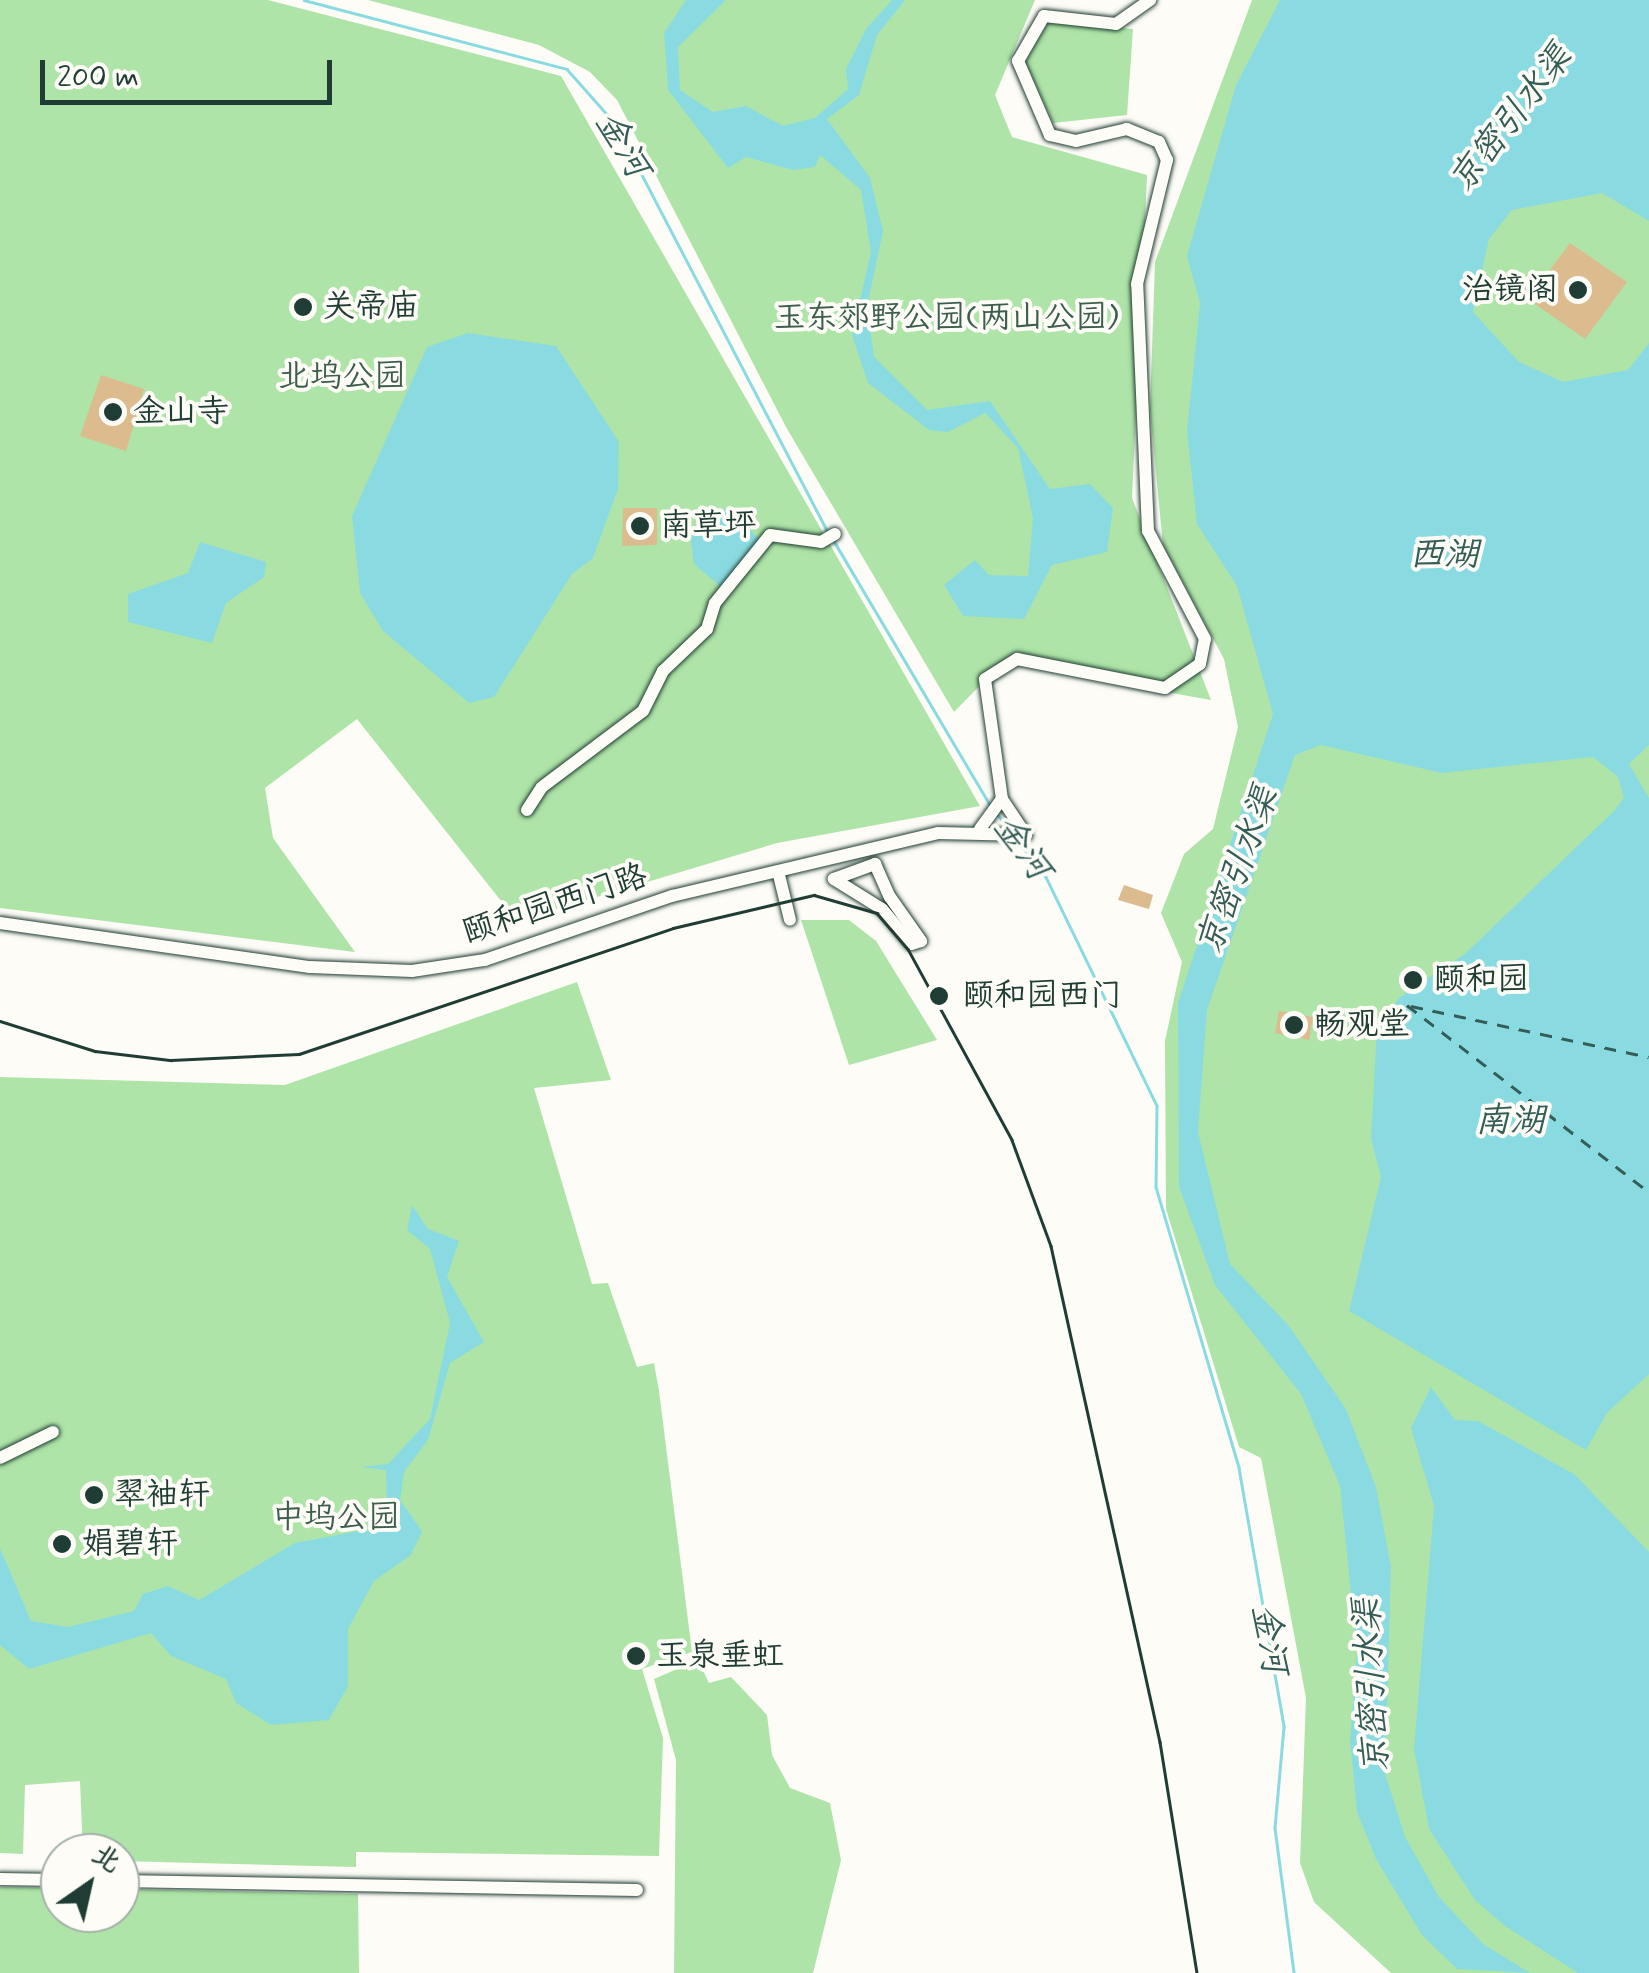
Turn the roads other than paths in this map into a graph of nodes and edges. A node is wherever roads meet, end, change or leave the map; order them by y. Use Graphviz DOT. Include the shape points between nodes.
graph roads {
  1 [pos="1150,0"];
  2 [pos="832,536"];
  3 [pos="994,803"];
  4 [pos="527,810"];
  5 [pos="980,829"];
  6 [pos="875,864"];
  7 [pos="778,871"];
  8 [pos="790,920"];
  9 [pos="0,922"];
  10 [pos="53,1432"];
  11 [pos="0,1458"];
  12 [pos="0,1879"];
  13 [pos="40,1880"];
  14 [pos="140,1880"];
  15 [pos="637,1890"];
  1 -- 3 [label="street" via="1116,24 1044,16 1018,60 1050,135 1076,141 1126,128 1159,142 1167,160 1137,284 1148,531 1205,639 1200,664 1166,688 1017,660 984,680"];
  2 -- 4 [label="street" via="770,535 715,603 707,629 663,672 643,712 542,787"];
  3 -- 5 [label="street"];
  3 -- 5 [label="street, 颐和园西门路" via="1021,834"];
  5 -- 7 [label="street, 颐和园西门路"];
  6 -- 6 [label="street" via="834,879 882,909 911,944 921,941"];
  7 -- 8 [label="street"];
  7 -- 9 [label="street, 颐和园西门路" via="616,912 486,960 412,971 310,966"];
  10 -- 11 [label="street"];
  12 -- 13 [label="street"];
  14 -- 15 [label="street"];
}
